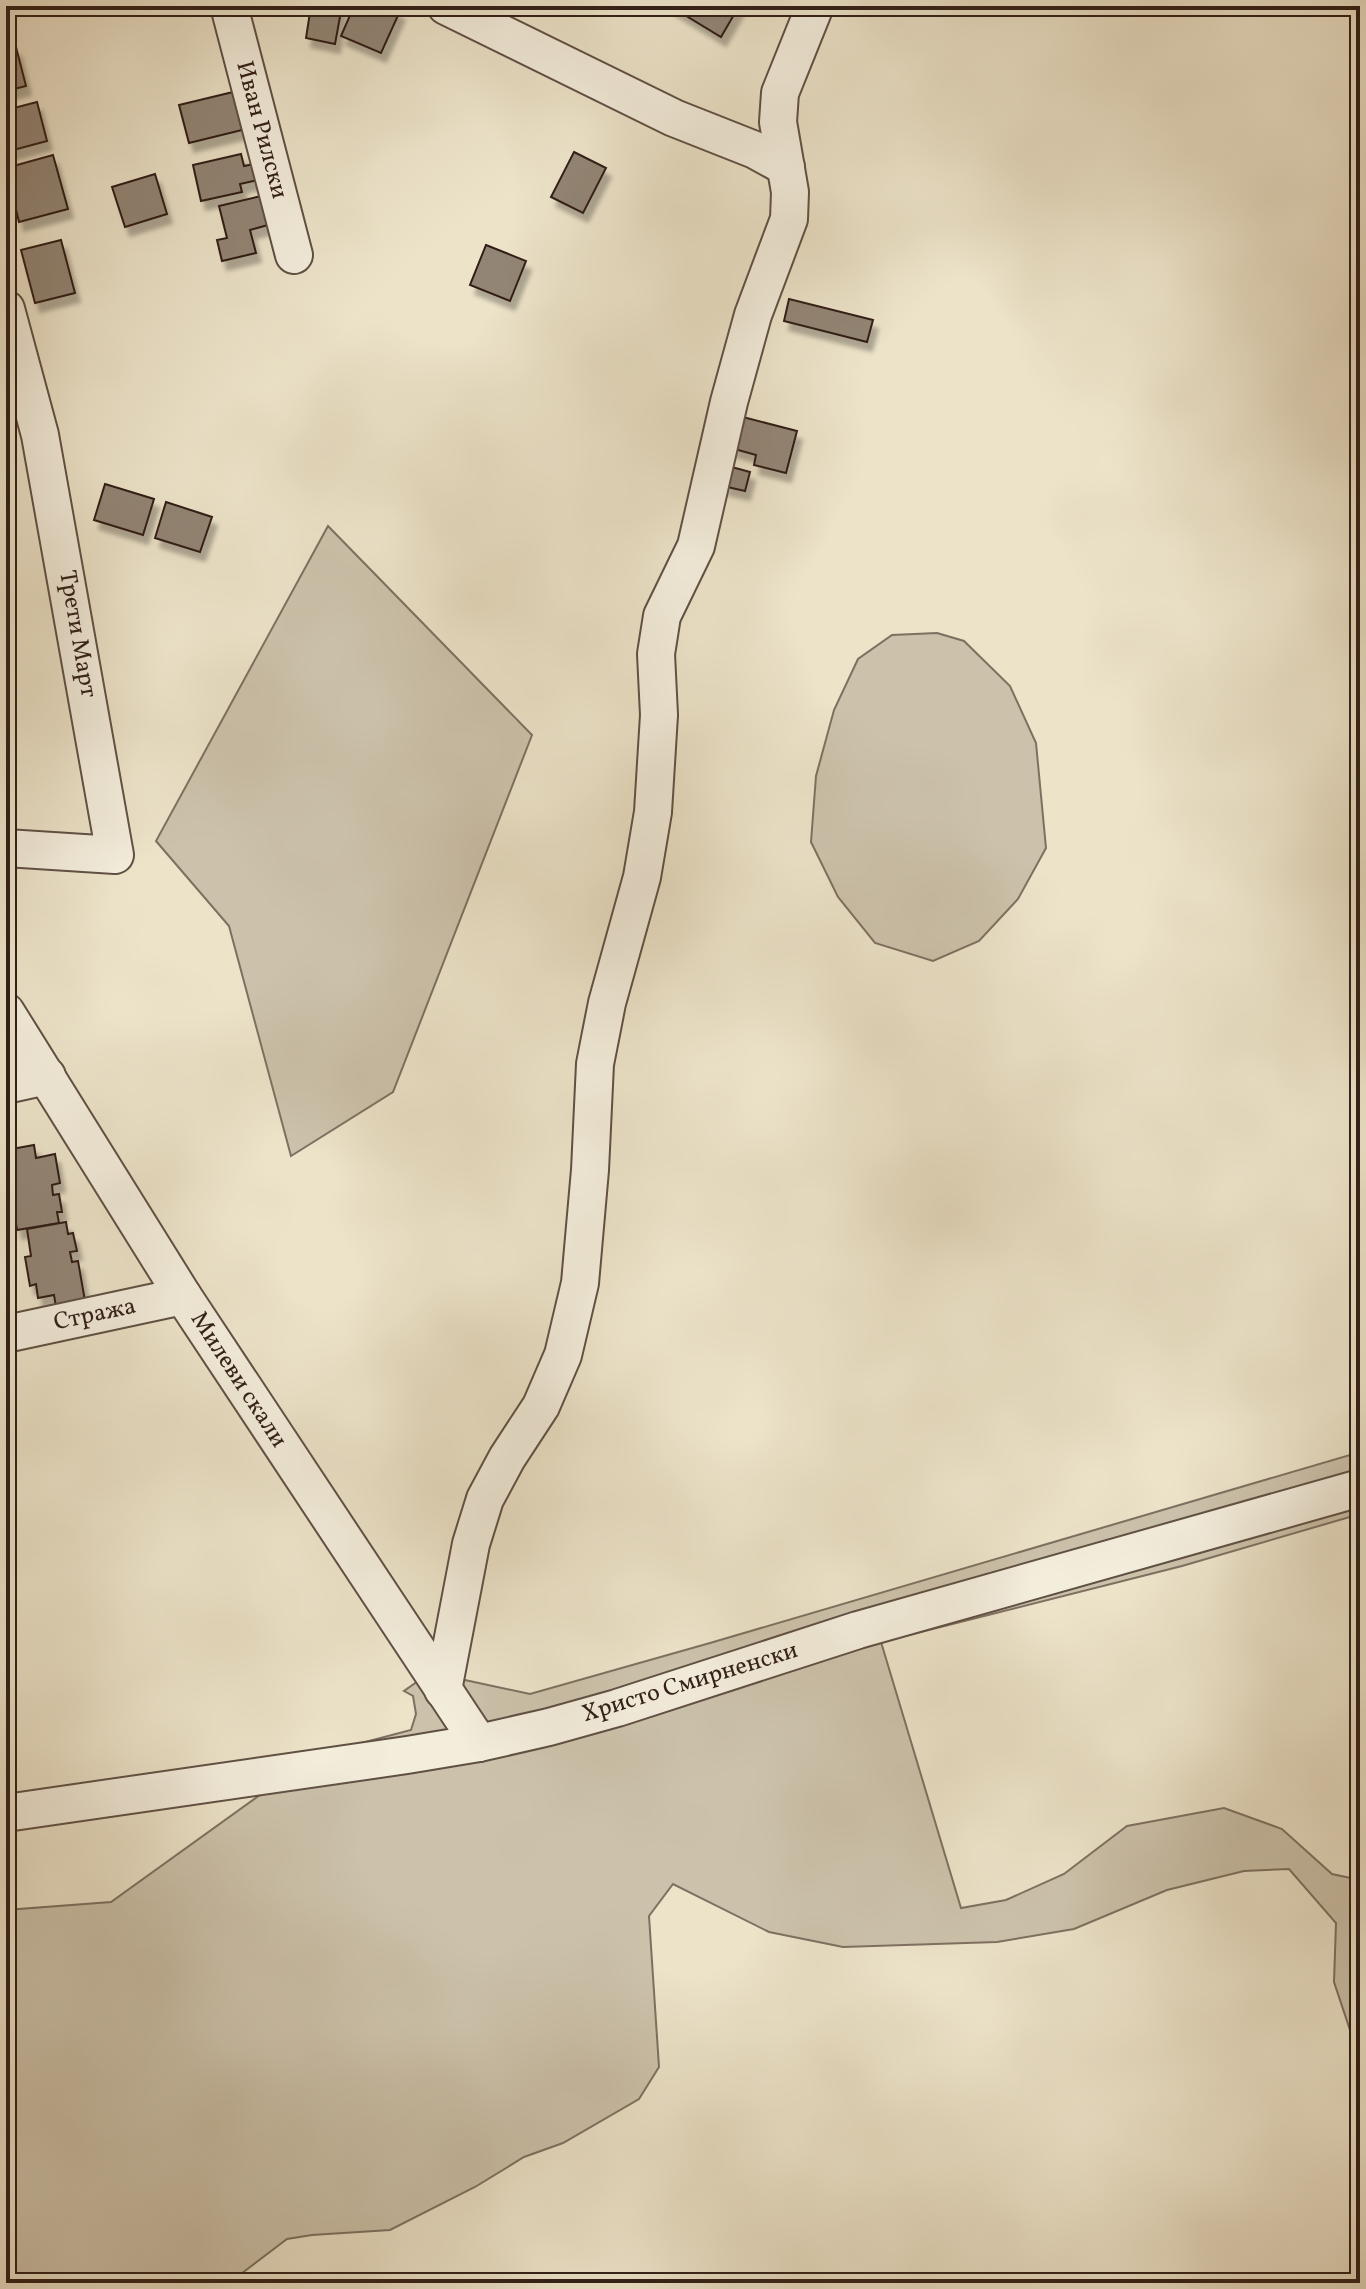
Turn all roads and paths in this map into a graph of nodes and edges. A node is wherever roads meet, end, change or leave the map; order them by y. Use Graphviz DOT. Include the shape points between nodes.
graph roads {
  1 [pos="229,6"];
  2 [pos="446,6"];
  3 [pos="815,6"];
  4 [pos="780,93"];
  5 [pos="723,138"];
  6 [pos="786,167"];
  7 [pos="294,255"];
  8 [pos="6,309"];
  9 [pos="14,366"];
  10 [pos="6,848"];
  11 [pos="6,1012"];
  12 [pos="47,1076"];
  13 [pos="6,1085"];
  14 [pos="183,1296"];
  15 [pos="6,1334"];
  16 [pos="1360,1488"];
  17 [pos="443,1690"];
  18 [pos="479,1743"];
  19 [pos="6,1813"];
  1 -- 7 [label="street, Иван Рилски"];
  2 -- 5 [label="street"];
  3 -- 4 [label="street"];
  4 -- 5 [label="street" via="744,130"];
  4 -- 6 [label="street" via="778,122"];
  5 -- 6 [label="street"];
  6 -- 17 [label="street" via="789,219 753,315 696,546 662,616 656,654 659,715 653,812 595,1064 580,1283 563,1355 541,1406 485,1499 471,1544"];
  8 -- 9 [label="street, Трети Март"];
  9 -- 10 [label="street, Трети Март" via="43,450 115,855"];
  11 -- 12 [label="street, Милеви скали"];
  12 -- 13 [label="street"];
  12 -- 14 [label="street, Милеви скали"];
  14 -- 15 [label="street, Стража"];
  14 -- 17 [label="street, Милеви скали"];
  16 -- 18 [label="street, Христо Смирненски" via="858,1630 617,1708"];
  17 -- 18 [label="street, Милеви скали"];
  18 -- 19 [label="street, Христо Смирненски"];
}
